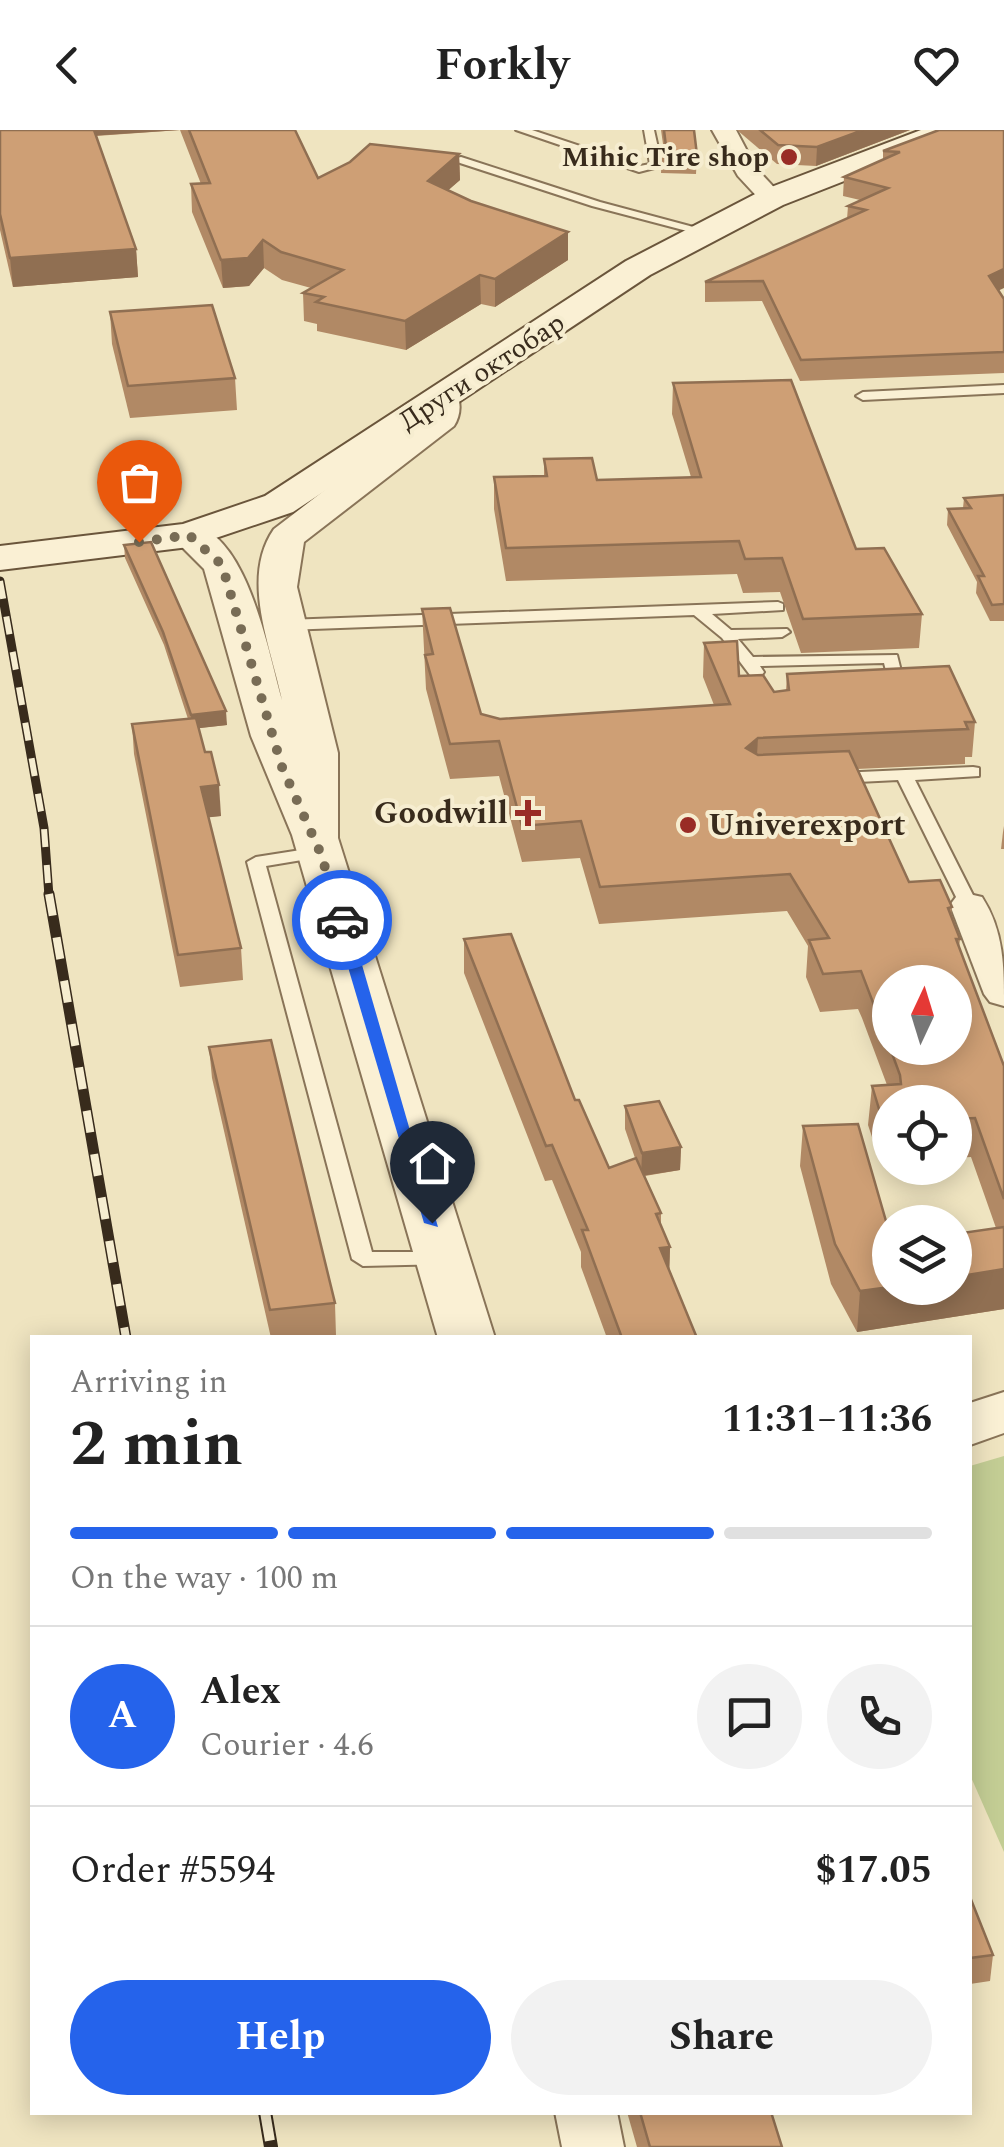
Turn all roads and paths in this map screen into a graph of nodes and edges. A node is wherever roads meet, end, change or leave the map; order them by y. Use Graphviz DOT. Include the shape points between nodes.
graph roads {
  1 [pos="521,130"];
  2 [pos="649,130"];
  3 [pos="724,130"];
  4 [pos="948,130"];
  5 [pos="462,160"];
  6 [pos="772,198"];
  7 [pos="706,232"];
  8 [pos="1004,390"];
  9 [pos="863,396"];
  10 [pos="442,397"];
  11 [pos="189,535"];
  12 [pos="0,558"];
  13 [pos="778,607"];
  14 [pos="699,611"];
  15 [pos="286,625"];
  16 [pos="782,632"];
  17 [pos="727,636"];
  18 [pos="751,662"];
  19 [pos="897,687"];
  20 [pos="764,691"];
  21 [pos="286,735"];
  22 [pos="973,772"];
  23 [pos="904,775"];
  24 [pos="811,779"];
  25 [pos="318,845"];
  26 [pos="969,905"];
  27 [pos="1004,994"];
  28 [pos="442,1259"];
  29 [pos="466,1335"];
  30 [pos="1004,1411"];
  31 [pos="972,1425"];
  32 [pos="587,2115"];
  33 [pos="593,2147"];
  1 -- 2 [label="lane" via="647,169 656,166"];
  3 -- 6 [label="street" via="746,171"];
  4 -- 6 [label="main road, Други октобар"];
  5 -- 7 [label="lane"];
  6 -- 7 [label="main road, Други октобар"];
  7 -- 10 [label="main road, Други октобар" via="638,268"];
  8 -- 9 [label="lane"];
  10 -- 11 [label="main road, Други октобар" via="279,504"];
  10 -- 15 [label="street" via="441,418 423,436 288,537 276,570"];
  11 -- 12 [label="main road, Други октобар"];
  11 -- 21 [label="street" via="222,565"];
  13 -- 14 [label="lane"];
  14 -- 15 [label="lane"];
  14 -- 17 [label="lane"];
  15 -- 21 [label="street"];
  16 -- 17 [label="lane"];
  17 -- 18 [label="lane"];
  18 -- 19 [label="lane" via="890,658"];
  18 -- 20 [label="lane"];
  21 -- 25 [label="street" via="294,800"];
  21 -- 25 [label="street" via="317,779"];
  22 -- 23 [label="lane"];
  23 -- 24 [label="lane"];
  23 -- 26 [label="lane"];
  25 -- 28 [label="street"];
  25 -- 28 [label="lane" via="256,862 363,1259"];
  26 -- 27 [label="street"];
  28 -- 29 [label="street"];
  30 -- 31 [label="street"];
  32 -- 33 [label="street"];
}
